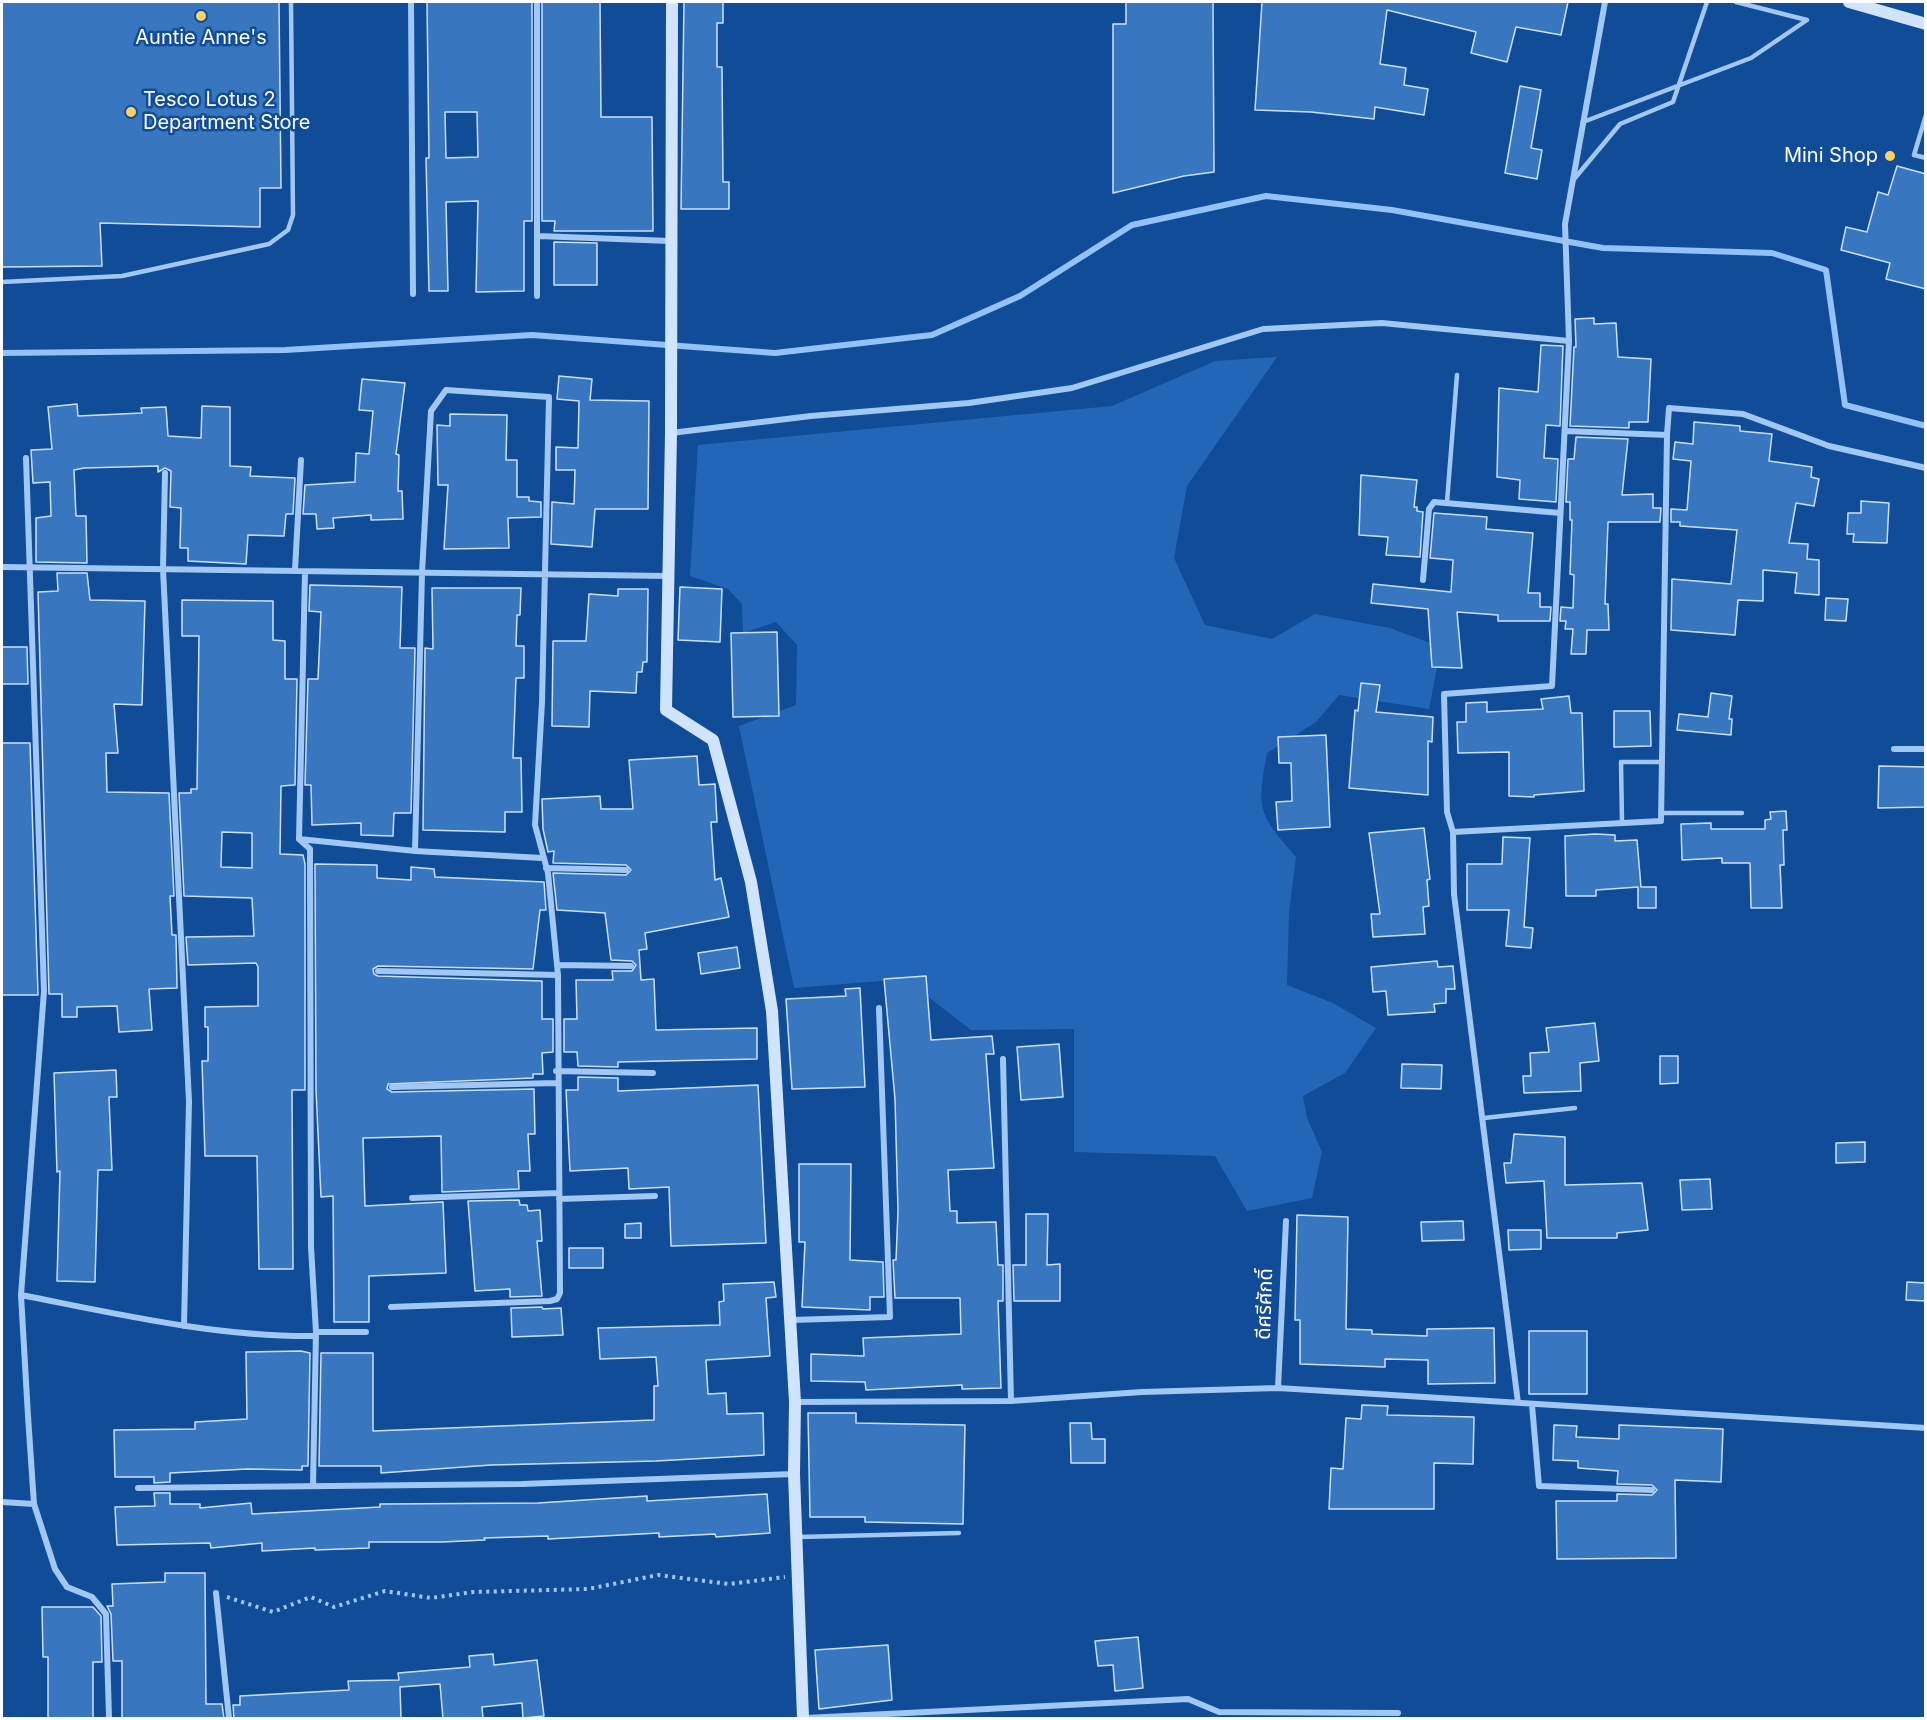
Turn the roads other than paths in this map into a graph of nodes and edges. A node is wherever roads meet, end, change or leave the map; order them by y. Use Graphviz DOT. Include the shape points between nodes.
graph roads {
  1 [pos="291,2"];
  2 [pos="411,2"];
  3 [pos="537,2"];
  4 [pos="672,2"];
  5 [pos="1605,2"];
  6 [pos="1707,2"];
  7 [pos="1736,2"];
  8 [pos="1849,2"];
  9 [pos="1926,24"];
  10 [pos="1678,86"];
  11 [pos="1926,115"];
  12 [pos="1583,122"];
  13 [pos="1923,132"];
  14 [pos="1926,158"];
  15 [pos="1573,180"];
  16 [pos="538,236"];
  17 [pos="670,241"];
  18 [pos="2,282"];
  19 [pos="413,294"];
  20 [pos="537,296"];
  21 [pos="1569,341"];
  22 [pos="1457,375"];
  23 [pos="1565,431"];
  24 [pos="671,433"];
  25 [pos="1667,435"];
  26 [pos="26,458"];
  27 [pos="301,460"];
  28 [pos="1926,468"];
  29 [pos="165,473"];
  30 [pos="1447,502"];
  31 [pos="1560,513"];
  32 [pos="2,567"];
  33 [pos="29,567"];
  34 [pos="163,569"];
  35 [pos="295,570"];
  36 [pos="305,572"];
  37 [pos="422,573"];
  38 [pos="545,574"];
  39 [pos="669,576"];
  40 [pos="1423,580"];
  41 [pos="1894,749"];
  42 [pos="1926,749"];
  43 [pos="1662,762"];
  44 [pos="1661,813"];
  45 [pos="1742,813"];
  46 [pos="1622,822"];
  47 [pos="1453,832"];
  48 [pos="299,839"];
  49 [pos="415,851"];
  50 [pos="543,858"];
  51 [pos="546,868"];
  52 [pos="626,870"];
  53 [pos="557,965"];
  54 [pos="631,966"];
  55 [pos="378,970"];
  56 [pos="558,975"];
  57 [pos="879,1008"];
  58 [pos="1003,1059"];
  59 [pos="556,1071"];
  60 [pos="653,1073"];
  61 [pos="556,1083"];
  62 [pos="392,1087"];
  63 [pos="1575,1108"];
  64 [pos="1484,1118"];
  65 [pos="559,1196"];
  66 [pos="655,1196"];
  67 [pos="412,1198"];
  68 [pos="1286,1221"];
  69 [pos="21,1295"];
  70 [pos="391,1307"];
  71 [pos="791,1320"];
  72 [pos="184,1326"];
  73 [pos="366,1332"];
  74 [pos="316,1334"];
  75 [pos="1278,1388"];
  76 [pos="1011,1401"];
  77 [pos="795,1402"];
  78 [pos="1518,1403"];
  79 [pos="1532,1405"];
  80 [pos="1926,1428"];
  81 [pos="794,1474"];
  82 [pos="313,1486"];
  83 [pos="138,1488"];
  84 [pos="1652,1490"];
  85 [pos="2,1502"];
  86 [pos="34,1504"];
  87 [pos="959,1533"];
  88 [pos="796,1537"];
  89 [pos="216,1593"];
  90 [pos="1398,1713"];
  91 [pos="109,1719"];
  92 [pos="229,1719"];
  93 [pos="804,1719"];
  1 -- 18 [label="lane" via="293,215 288,231 269,244 122,276"];
  2 -- 19 [label="street"];
  3 -- 16 [label="street"];
  4 -- 17 [label="street"];
  5 -- 12 [label="street"];
  6 -- 10 [label="lane"];
  7 -- 10 [label="lane" via="1807,20 1751,58"];
  8 -- 9 [label="street"];
  10 -- 12 [label="lane"];
  10 -- 15 [label="lane" via="1673,102 1620,124"];
  11 -- 13 [label="lane"];
  12 -- 15 [label="street"];
  13 -- 14 [label="lane" via="1914,155"];
  15 -- 21 [label="street" via="1565,224"];
  16 -- 17 [label="street"];
  16 -- 20 [label="street"];
  17 -- 24 [label="street"];
  21 -- 23 [label="street"];
  21 -- 24 [label="street" via="1382,323 1263,329 1072,388 969,403"];
  22 -- 30 [label="lane"];
  23 -- 25 [label="street"];
  23 -- 31 [label="street"];
  24 -- 39 [label="street"];
  25 -- 28 [label="street" via="1669,408 1743,414 1829,446"];
  25 -- 43 [label="street"];
  26 -- 33 [label="street"];
  27 -- 35 [label="street"];
  29 -- 34 [label="street"];
  30 -- 31 [label="street"];
  30 -- 40 [label="street" via="1434,502 1429,509"];
  31 -- 47 [label="street" via="1552,686 1444,694 1447,812"];
  32 -- 33 [label="street"];
  33 -- 34 [label="street"];
  33 -- 69 [label="street" via="44,991"];
  34 -- 35 [label="street"];
  34 -- 72 [label="street" via="189,1101"];
  35 -- 36 [label="street"];
  36 -- 37 [label="street"];
  36 -- 48 [label="street"];
  37 -- 38 [label="street"];
  37 -- 38 [label="street" via="431,411 446,390 549,398"];
  37 -- 49 [label="street"];
  38 -- 39 [label="street"];
  38 -- 50 [label="street" via="535,825"];
  39 -- 71 [label="street" via="666,710 713,740 751,882 767,968 776,1052"];
  41 -- 42 [label="street"];
  43 -- 44 [label="street"];
  43 -- 46 [label="lane" via="1621,762"];
  44 -- 45 [label="lane"];
  44 -- 46 [label="street" via="1661,821"];
  46 -- 47 [label="street"];
  47 -- 64 [label="street" via="1454,894"];
  48 -- 49 [label="street"];
  48 -- 74 [label="street" via="310,849 310,1247"];
  49 -- 50 [label="street"];
  50 -- 51 [label="street"];
  51 -- 52 [label="street"];
  51 -- 53 [label="street"];
  53 -- 54 [label="street"];
  53 -- 56 [label="street"];
  55 -- 56 [label="street"];
  56 -- 59 [label="street"];
  57 -- 71 [label="street" via="890,1317"];
  58 -- 76 [label="street"];
  59 -- 60 [label="street"];
  59 -- 61 [label="street"];
  61 -- 62 [label="street"];
  61 -- 65 [label="street"];
  63 -- 64 [label="lane"];
  64 -- 78 [label="street"];
  65 -- 66 [label="street"];
  65 -- 67 [label="street"];
  65 -- 70 [label="street" via="557,1299"];
  68 -- 75 [label="street, ดีศรีศักดิ์"];
  69 -- 72 [label="street"];
  69 -- 86 [label="street"];
  71 -- 77 [label="street"];
  72 -- 74 [label="street" via="251,1335"];
  73 -- 74 [label="street"];
  74 -- 82 [label="street"];
  75 -- 76 [label="street"];
  75 -- 78 [label="street"];
  76 -- 77 [label="street"];
  77 -- 81 [label="street"];
  78 -- 79 [label="street"];
  79 -- 80 [label="street"];
  79 -- 84 [label="street" via="1539,1486"];
  81 -- 82 [label="street" via="522,1484"];
  81 -- 88 [label="street"];
  82 -- 83 [label="street"];
  85 -- 86 [label="street"];
  86 -- 91 [label="street" via="55,1569 67,1587 92,1597 106,1614"];
  87 -- 88 [label="lane"];
  88 -- 93 [label="street"];
  89 -- 92 [label="street"];
  90 -- 93 [label="street" via="1219,1712 1188,1699"];
}
